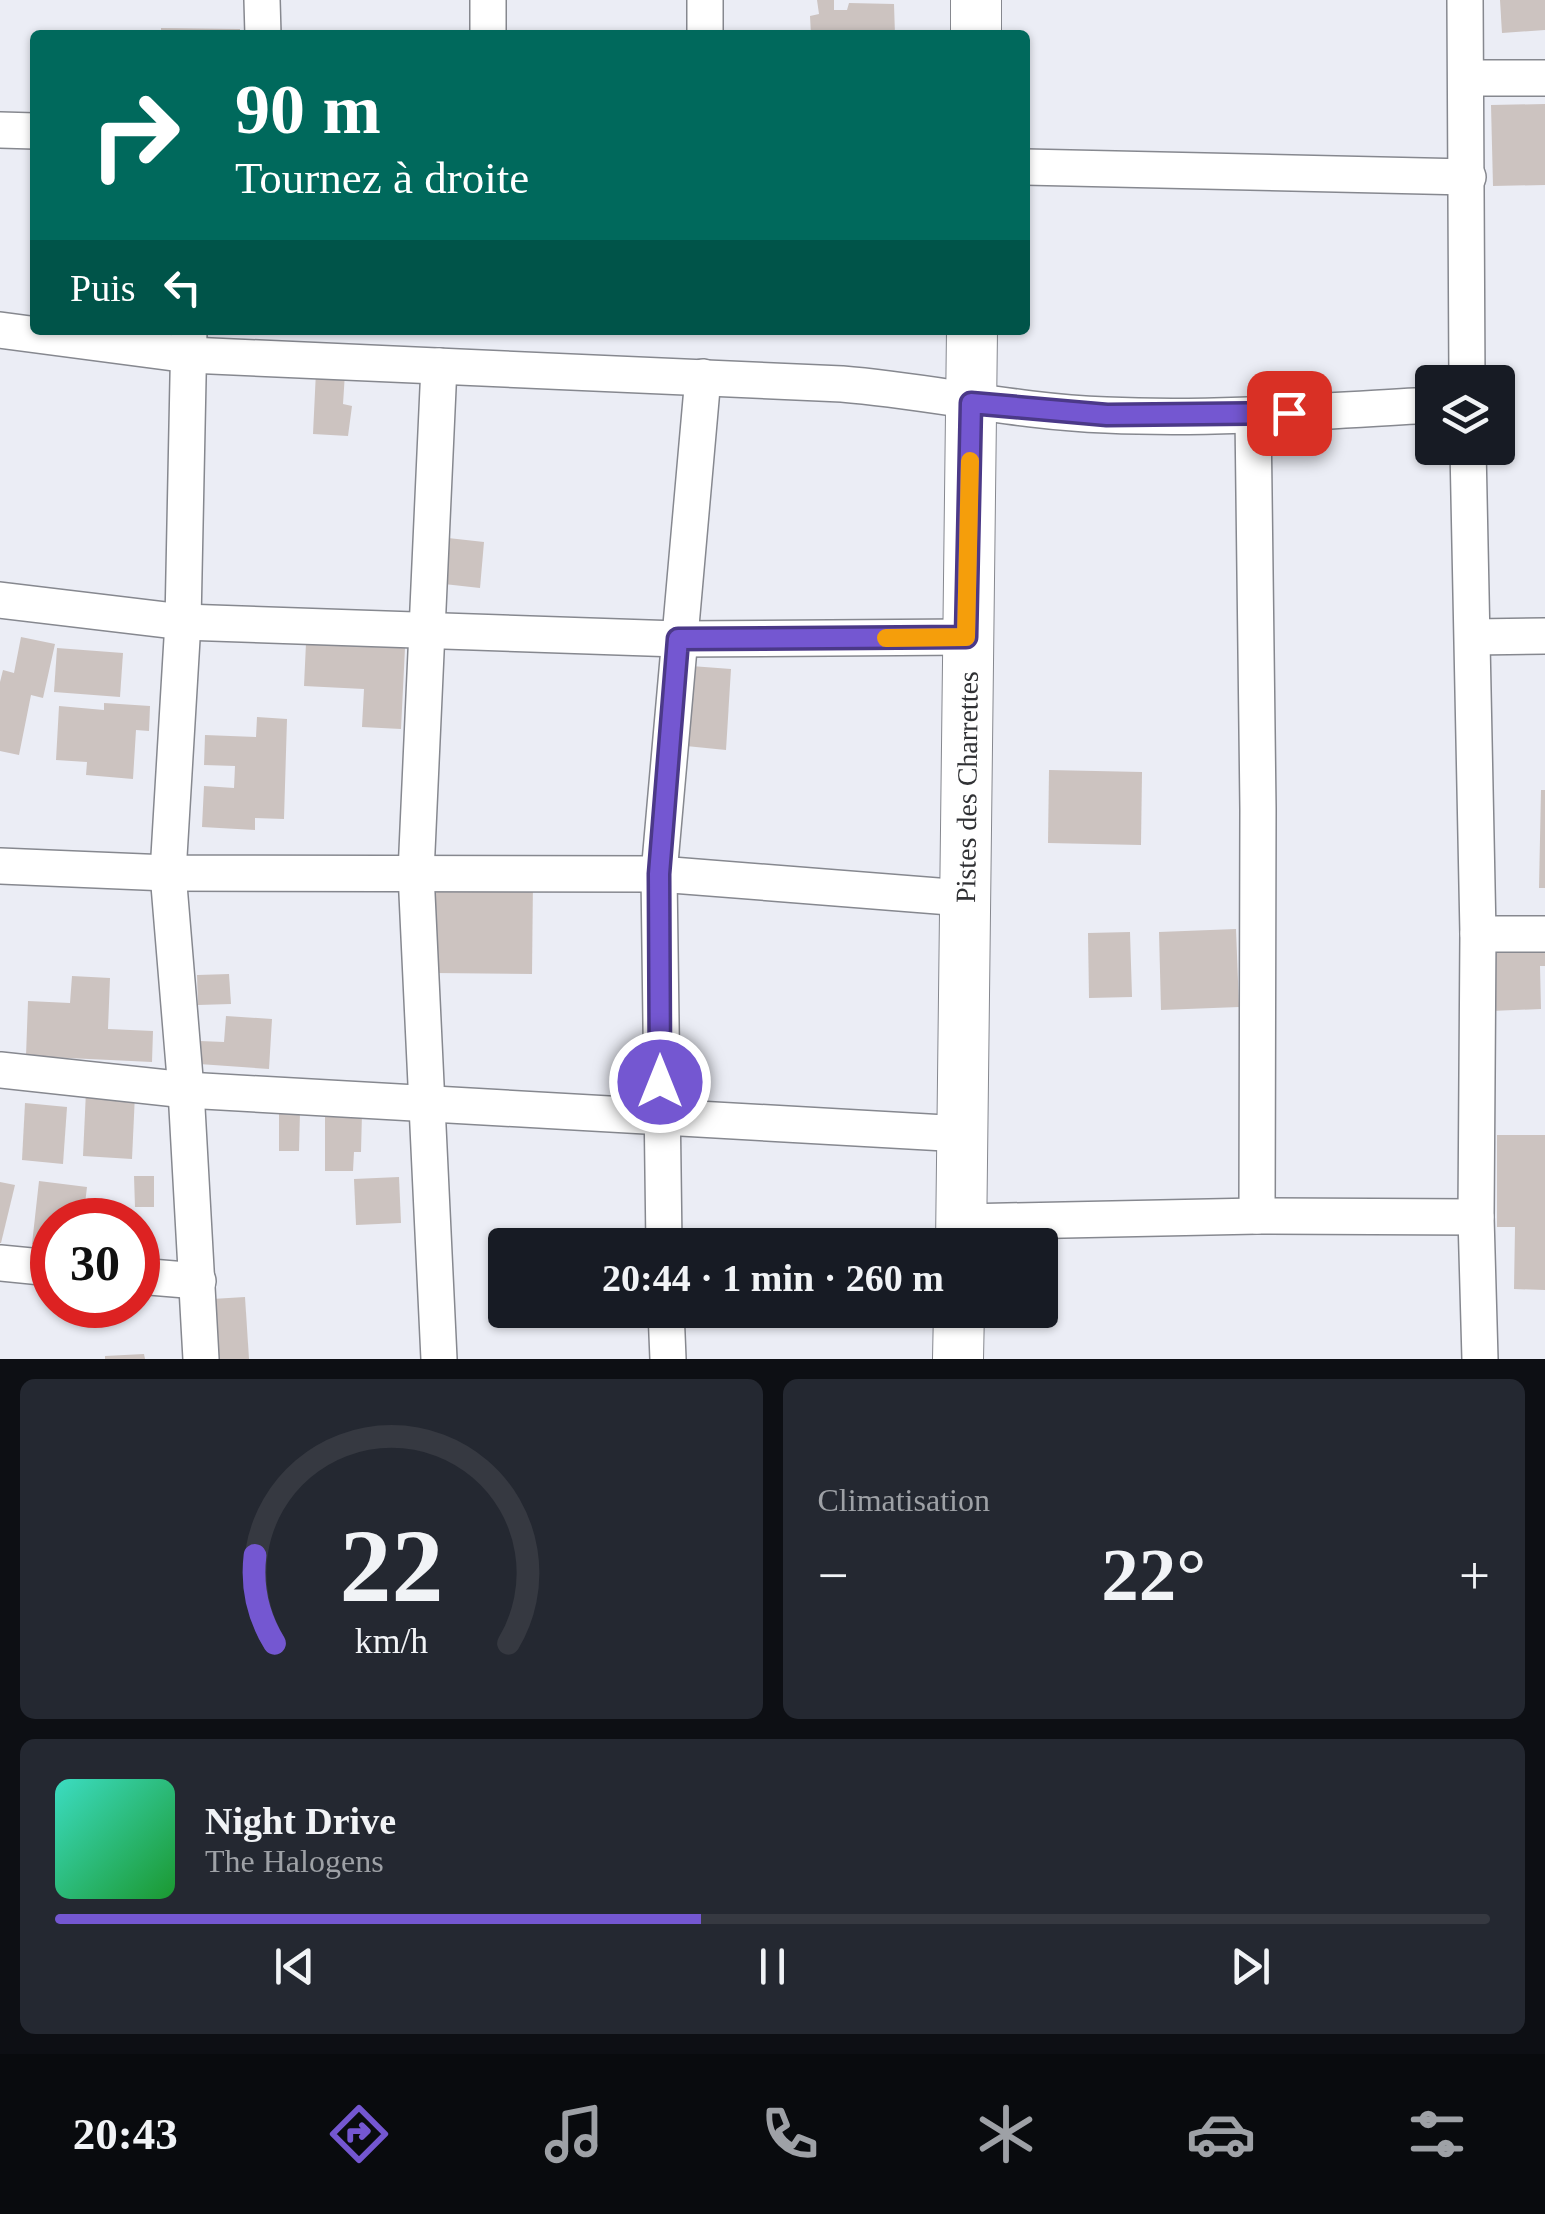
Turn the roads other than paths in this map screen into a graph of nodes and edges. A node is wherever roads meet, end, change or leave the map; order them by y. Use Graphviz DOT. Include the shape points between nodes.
graph roads {
  1 [pos="262,0"];
  2 [pos="488,0"];
  3 [pos="705,0"];
  4 [pos="976,0"];
  5 [pos="1465,0"];
  6 [pos="263,30"];
  7 [pos="488,30"];
  8 [pos="706,30"];
  9 [pos="976,30"];
  10 [pos="1466,78"];
  11 [pos="1545,78"];
  12 [pos="0,130"];
  13 [pos="30,130"];
  14 [pos="1030,168"];
  15 [pos="1468,177"];
  16 [pos="0,330"];
  17 [pos="30,332"];
  18 [pos="79,335"];
  19 [pos="972,335"];
  20 [pos="189,342"];
  21 [pos="1467,365"];
  22 [pos="439,366"];
  23 [pos="703,376"];
  24 [pos="971,403"];
  25 [pos="1415,406"];
  26 [pos="1254,414"];
  27 [pos="1468,465"];
  28 [pos="0,600"];
  29 [pos="183,622"];
  30 [pos="429,630"];
  31 [pos="1545,636"];
  32 [pos="966,637"];
  33 [pos="1473,637"];
  34 [pos="678,639"];
  35 [pos="0,866"];
  36 [pos="168,873"];
  37 [pos="416,873"];
  38 [pos="659,874"];
  39 [pos="963,898"];
  40 [pos="1478,934"];
  41 [pos="1545,934"];
  42 [pos="0,1070"];
  43 [pos="186,1090"];
  44 [pos="430,1106"];
  45 [pos="660,1116"];
  46 [pos="964,1134"];
  47 [pos="1257,1216"];
  48 [pos="1476,1217"];
  49 [pos="663,1228"];
  50 [pos="962,1228"];
  51 [pos="1058,1228"];
  52 [pos="0,1263"];
  53 [pos="30,1266"];
  54 [pos="160,1278"];
  55 [pos="198,1281"];
  56 [pos="667,1328"];
  57 [pos="959,1328"];
  58 [pos="202,1359"];
  59 [pos="439,1359"];
  60 [pos="668,1359"];
  61 [pos="958,1359"];
  62 [pos="1480,1359"];
  1 -- 6 [label="street"];
  2 -- 7 [label="street"];
  3 -- 8 [label="street"];
  4 -- 9 [label="main road"];
  5 -- 10 [label="street"];
  10 -- 11 [label="street"];
  10 -- 15 [label="street"];
  12 -- 13 [label="street"];
  14 -- 15 [label="street"];
  15 -- 21 [label="street"];
  16 -- 17 [label="street"];
  18 -- 20 [label="street"];
  19 -- 24 [label="main road, Pistes des Charrettes"];
  20 -- 22 [label="street"];
  20 -- 29 [label="street"];
  22 -- 23 [label="street"];
  22 -- 30 [label="street"];
  23 -- 24 [label="street" via="905,390"];
  23 -- 34 [label="street"];
  24 -- 26 [label="street" via="1107,415"];
  24 -- 32 [label="main road, Pistes des Charrettes"];
  25 -- 26 [label="street"];
  26 -- 47 [label="street"];
  27 -- 33 [label="street"];
  28 -- 29 [label="street"];
  29 -- 30 [label="street"];
  29 -- 36 [label="street"];
  30 -- 34 [label="street"];
  30 -- 37 [label="street"];
  31 -- 33 [label="street"];
  32 -- 34 [label="street"];
  32 -- 39 [label="main road, Pistes des Charrettes"];
  33 -- 40 [label="street"];
  34 -- 38 [label="street"];
  35 -- 36 [label="street"];
  36 -- 37 [label="street"];
  36 -- 43 [label="street"];
  37 -- 38 [label="street"];
  37 -- 44 [label="street"];
  38 -- 39 [label="street"];
  38 -- 45 [label="street"];
  39 -- 46 [label="main road, Pistes des Charrettes"];
  40 -- 41 [label="street"];
  40 -- 48 [label="street"];
  42 -- 43 [label="street"];
  43 -- 44 [label="street"];
  43 -- 55 [label="street"];
  44 -- 45 [label="street"];
  44 -- 59 [label="street"];
  45 -- 46 [label="street"];
  45 -- 49 [label="street"];
  46 -- 50 [label="main road, Pistes des Charrettes"];
  47 -- 48 [label="street"];
  47 -- 51 [label="street"];
  48 -- 62 [label="street"];
  52 -- 53 [label="street"];
  54 -- 55 [label="street"];
  55 -- 58 [label="street"];
  56 -- 60 [label="street"];
  57 -- 61 [label="main road"];
}
